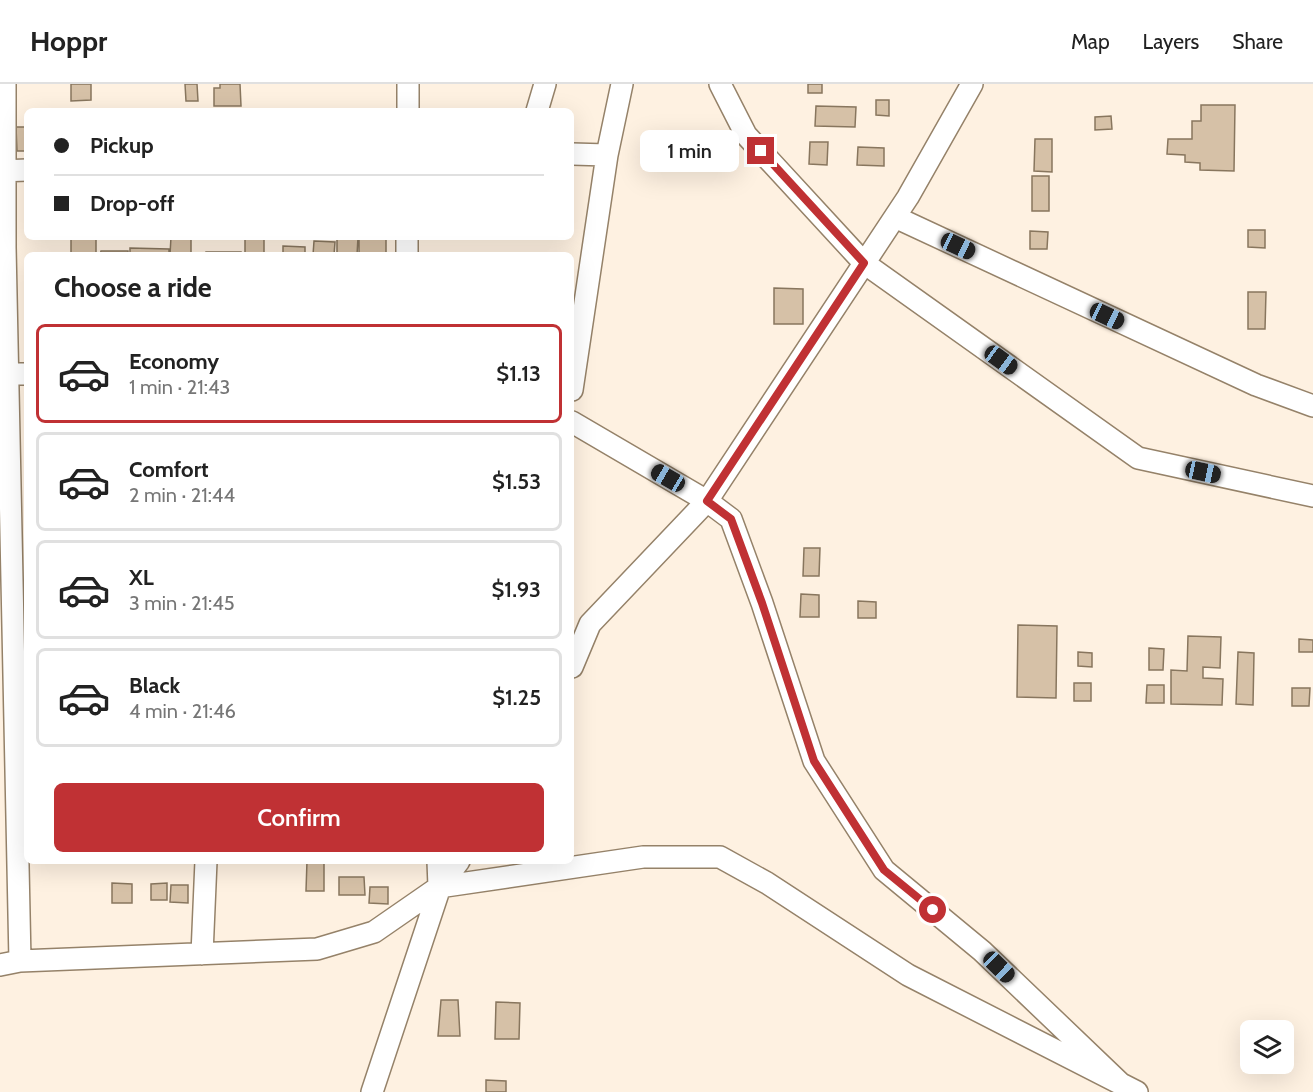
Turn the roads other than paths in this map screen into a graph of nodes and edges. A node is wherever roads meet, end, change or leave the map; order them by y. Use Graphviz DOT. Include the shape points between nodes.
graph roads {
  1 [pos="5,84"];
  2 [pos="408,84"];
  3 [pos="545,84"];
  4 [pos="622,84"];
  5 [pos="720,84"];
  6 [pos="972,84"];
  7 [pos="408,108"];
  8 [pos="538,108"];
  9 [pos="574,154"];
  10 [pos="607,155"];
  11 [pos="2,170"];
  12 [pos="24,170"];
  13 [pos="895,217"];
  14 [pos="864,263"];
  15 [pos="574,365"];
  16 [pos="12,374"];
  17 [pos="1313,405"];
  18 [pos="574,423"];
  19 [pos="1313,496"];
  20 [pos="707,501"];
  21 [pos="13,562"];
  22 [pos="574,662"];
  23 [pos="206,864"];
  24 [pos="438,864"];
  25 [pos="450,864"];
  26 [pos="457,864"];
  27 [pos="439,887"];
  28 [pos="202,954"];
  29 [pos="10,963"];
  30 [pos="1129,1088"];
  31 [pos="372,1092"];
  1 -- 11 [label="street"];
  2 -- 7 [label="street"];
  3 -- 8 [label="street"];
  4 -- 10 [label="street"];
  5 -- 14 [label="street" via="746,135"];
  6 -- 13 [label="street"];
  9 -- 10 [label="street"];
  10 -- 15 [label="street"];
  11 -- 12 [label="street"];
  11 -- 16 [label="street"];
  13 -- 14 [label="street"];
  13 -- 17 [label="street" via="1256,385"];
  14 -- 19 [label="street" via="1138,458"];
  14 -- 20 [label="street"];
  16 -- 21 [label="street"];
  18 -- 20 [label="street"];
  20 -- 22 [label="street" via="590,624"];
  20 -- 30 [label="street" via="731,519 814,761 884,870 982,951"];
  21 -- 29 [label="street"];
  23 -- 28 [label="street"];
  24 -- 27 [label="street"];
  25 -- 27 [label="street"];
  26 -- 27 [label="street"];
  27 -- 28 [label="street" via="375,932 317,950"];
  27 -- 30 [label="street" via="643,857 720,857 908,975"];
  27 -- 31 [label="street"];
  28 -- 29 [label="street"];
}
